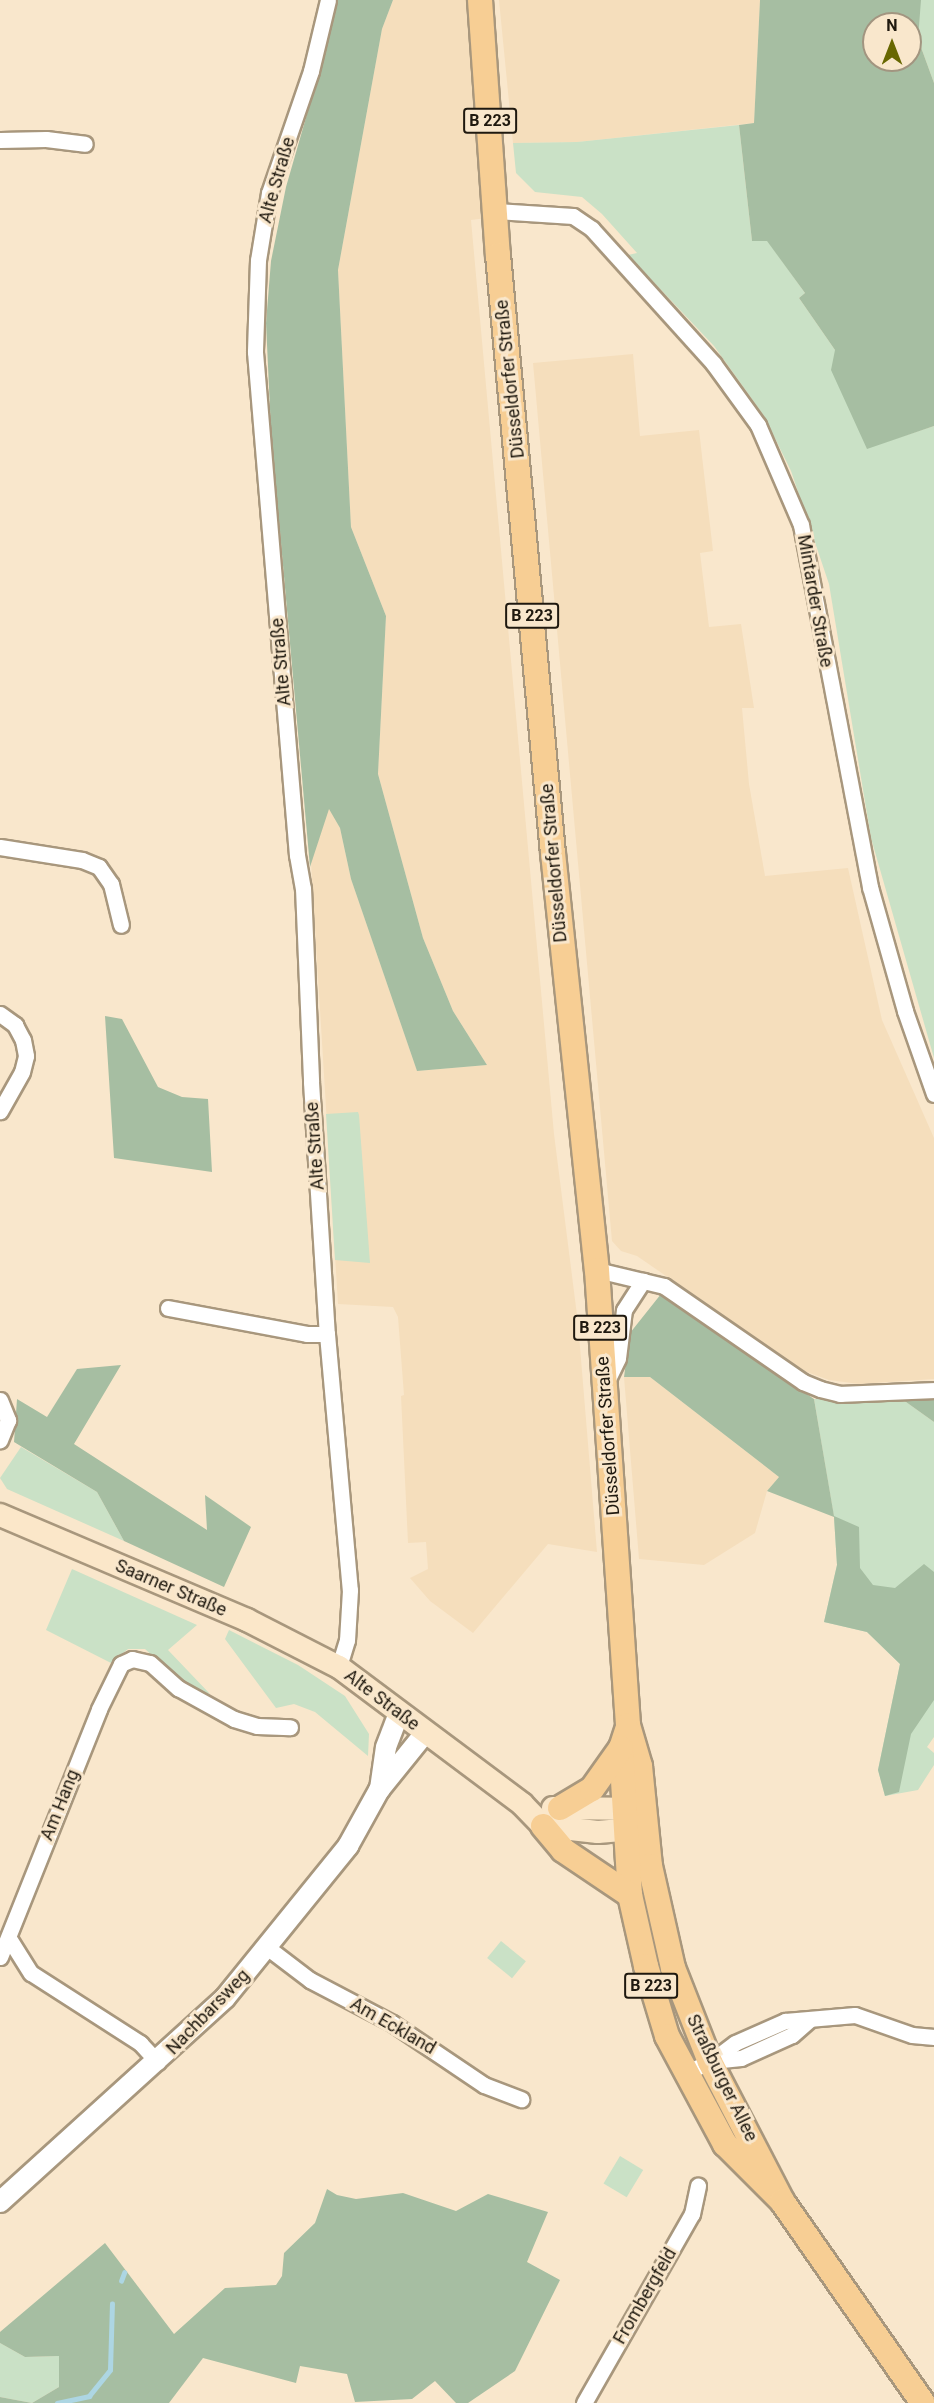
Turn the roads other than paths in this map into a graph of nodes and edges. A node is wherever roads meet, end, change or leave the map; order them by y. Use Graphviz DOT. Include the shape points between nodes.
graph roads {
  1 [pos="328,0"];
  2 [pos="480,0"];
  3 [pos="0,140"];
  4 [pos="85,144"];
  5 [pos="496,211"];
  6 [pos="0,848"];
  7 [pos="121,925"];
  8 [pos="0,1014"];
  9 [pos="934,1094"];
  10 [pos="0,1111"];
  11 [pos="597,1270"];
  12 [pos="643,1281"];
  13 [pos="168,1308"];
  14 [pos="327,1334"];
  15 [pos="604,1387"];
  16 [pos="934,1390"];
  17 [pos="0,1400"];
  18 [pos="0,1440"];
  19 [pos="0,1515"];
  20 [pos="339,1667"];
  21 [pos="399,1713"];
  22 [pos="628,1725"];
  23 [pos="290,1727"];
  24 [pos="426,1733"];
  25 [pos="621,1748"];
  26 [pos="380,1790"];
  27 [pos="522,1804"];
  28 [pos="560,1808"];
  29 [pos="634,1819"];
  30 [pos="543,1826"];
  31 [pos="630,1895"];
  32 [pos="10,1940"];
  33 [pos="268,1948"];
  34 [pos="0,1957"];
  35 [pos="934,2037"];
  36 [pos="158,2062"];
  37 [pos="710,2062"];
  38 [pos="684,2073"];
  39 [pos="521,2099"];
  40 [pos="698,2186"];
  41 [pos="782,2201"];
  42 [pos="0,2202"];
  43 [pos="584,2403"];
  44 [pos="923,2403"];
  1 -- 14 [label="street, Alte Straße" via="311,72 269,193 258,260 255,352 297,855 303,888"];
  2 -- 5 [label="main road, Düsseldorfer Straße / B 223"];
  3 -- 4 [label="street" via="46,139"];
  5 -- 9 [label="street, Mintarder Straße" via="573,216 592,229 713,363 758,425 803,535 870,887 905,1011"];
  5 -- 11 [label="main road, Düsseldorfer Straße / B 223" via="553,853"];
  6 -- 7 [label="street" via="82,860 99,867 111,884"];
  8 -- 10 [label="street" via="15,1026 26,1056 22,1072"];
  11 -- 12 [label="street"];
  11 -- 15 [label="main road, Düsseldorfer Straße / B 223"];
  12 -- 15 [label="street" via="624,1310 618,1358"];
  12 -- 16 [label="street" via="664,1286 803,1382 820,1389 840,1394"];
  13 -- 14 [label="street" via="307,1334"];
  14 -- 20 [label="street, Alte Straße" via="350,1590 347,1640"];
  15 -- 22 [label="main road, Düsseldorfer Straße / B 223"];
  17 -- 18 [label="street" via="8,1420"];
  19 -- 20 [label="main road, Saarner Straße" via="247,1620"];
  20 -- 21 [label="main road, Alte Straße"];
  21 -- 24 [label="main road, Alte Straße"];
  21 -- 26 [label="street, Nachbarsweg" via="386,1747"];
  22 -- 25 [label="main road, Düsseldorfer Straße / B 223"];
  22 -- 29 [label="main road, Düsseldorfer Straße / B 223" via="640,1766"];
  23 -- 32 [label="street, Am Hang" via="256,1726 234,1719 178,1688 141,1659 132,1659 116,1671 17,1911"];
  24 -- 26 [label="street, Nachbarsweg"];
  24 -- 27 [label="main road, Alte Straße"];
  25 -- 28 [label="main road" via="592,1789"];
  25 -- 29 [label="main road, Düsseldorfer Straße / B 223"];
  26 -- 33 [label="street, Nachbarsweg" via="348,1846"];
  27 -- 28 [label="main road"];
  27 -- 30 [label="main road, Alte Straße"];
  28 -- 29 [label="main road"];
  29 -- 30 [label="main road" via="590,1832"];
  29 -- 31 [label="main road, Straßburger Allee / B 223"];
  29 -- 37 [label="main road, Straßburger Allee / B 223" via="650,1866 671,1958"];
  30 -- 31 [label="main road" via="563,1850"];
  31 -- 38 [label="main road, Straßburger Allee / B 223" via="653,1994"];
  32 -- 34 [label="street, Am Hang"];
  32 -- 36 [label="street" via="31,1973 140,2043"];
  33 -- 36 [label="street, Nachbarsweg" via="225,1998"];
  33 -- 39 [label="street, Am Eckland" via="310,1980 392,2022 484,2085"];
  35 -- 37 [label="street" via="912,2036 855,2015 831,2015 809,2020 792,2036 741,2058"];
  36 -- 42 [label="street, Nachbarsweg"];
  37 -- 38 [label="street"];
  37 -- 41 [label="main road, Straßburger Allee / B 223"];
  38 -- 41 [label="main road, Straßburger Allee / B 223" via="725,2144"];
  40 -- 43 [label="street, Frombergfeld" via="692,2214"];
  41 -- 44 [label="main road, Straßburger Allee / B 223"];
}
